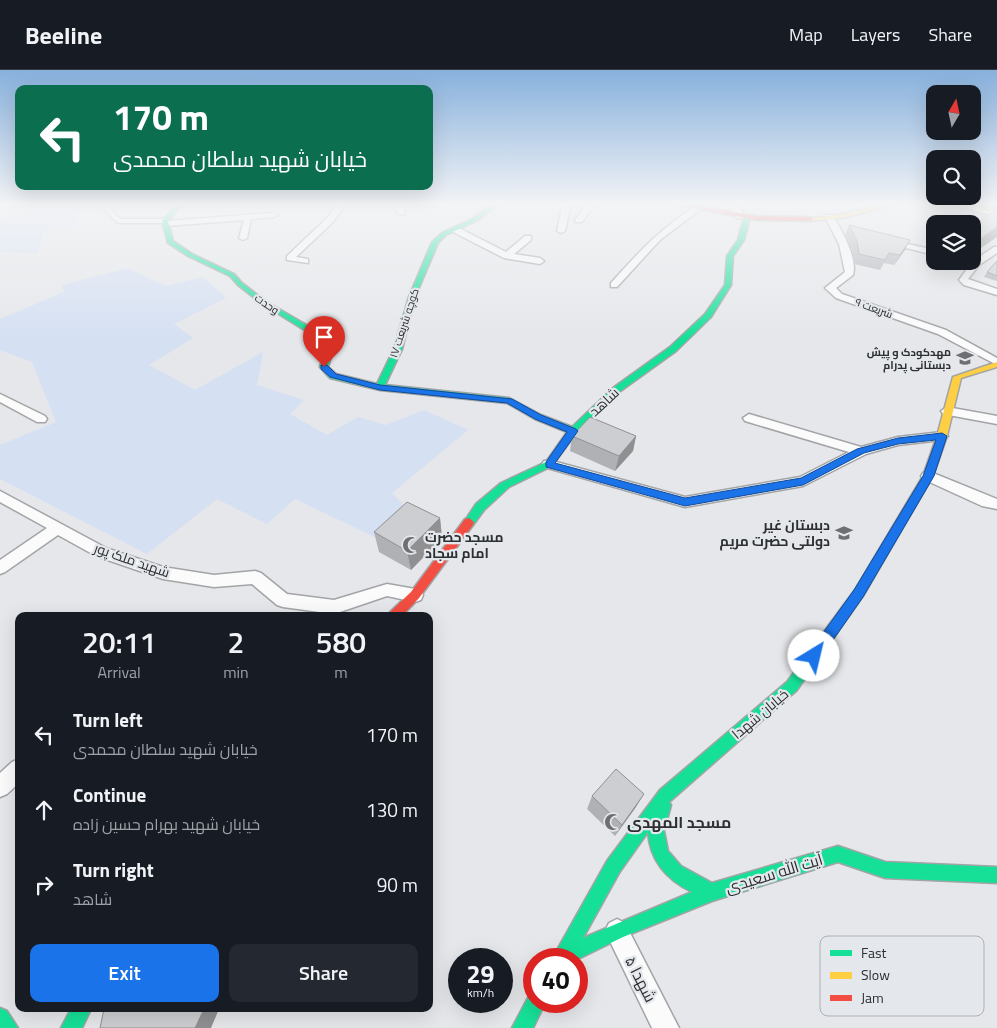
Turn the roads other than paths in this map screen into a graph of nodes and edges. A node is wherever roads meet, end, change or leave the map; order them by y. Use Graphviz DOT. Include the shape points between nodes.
graph roads {
  1 [pos="180,249"];
  2 [pos="300,249"];
  3 [pos="432,249"];
  4 [pos="493,249"];
  5 [pos="516,249"];
  6 [pos="647,249"];
  7 [pos="735,249"];
  8 [pos="846,249"];
  9 [pos="997,249"];
  10 [pos="507,256"];
  11 [pos="981,257"];
  12 [pos="305,261"];
  13 [pos="540,261"];
  14 [pos="968,270"];
  15 [pos="614,285"];
  16 [pos="997,292"];
  17 [pos="997,363"];
  18 [pos="380,387"];
  19 [pos="0,397"];
  20 [pos="947,411"];
  21 [pos="750,418"];
  22 [pos="41,420"];
  23 [pos="997,420"];
  24 [pos="573,431"];
  25 [pos="942,436"];
  26 [pos="861,451"];
  27 [pos="549,464"];
  28 [pos="928,476"];
  29 [pos="0,496"];
  30 [pos="997,504"];
  31 [pos="58,528"];
  32 [pos="0,568"];
  33 [pos="415,595"];
  34 [pos="398,612"];
  35 [pos="15,773"];
  36 [pos="0,787"];
  37 [pos="665,795"];
  38 [pos="997,875"];
  39 [pos="712,892"];
  40 [pos="616,931"];
  41 [pos="567,948"];
  42 [pos="581,948"];
  43 [pos="80,1012"];
  44 [pos="530,1013"];
  45 [pos="0,1018"];
  46 [pos="8,1028"];
  47 [pos="71,1028"];
  48 [pos="522,1028"];
  49 [pos="666,1028"];
  1 -- 18 [label="street, وحدت" via="232,275 263,302 331,343 324,367 333,376"];
  2 -- 12 [label="street" via="290,258"];
  3 -- 18 [label="street, کوچه شریعت ۱۷" via="412,297 398,349"];
  4 -- 10 [label="street"];
  5 -- 10 [label="street"];
  6 -- 15 [label="street"];
  7 -- 24 [label="street, شاهد" via="730,256 728,285 708,316 673,349 616,390"];
  8 -- 17 [label="street, شریعت ۹" via="850,273 830,288 839,296 942,332"];
  9 -- 11 [label="street"];
  10 -- 13 [label="street"];
  14 -- 16 [label="street" via="963,280"];
  17 -- 20 [label="street, خیابان شهدا" via="956,377"];
  18 -- 24 [label="street" via="509,401"];
  19 -- 22 [label="street"];
  20 -- 23 [label="street"];
  20 -- 25 [label="street, خیابان شهدا"];
  21 -- 26 [label="street"];
  24 -- 27 [label="street, شاهد"];
  25 -- 26 [label="street" via="898,441"];
  25 -- 28 [label="street, خیابان شهدا"];
  26 -- 27 [label="street" via="803,481 685,502"];
  27 -- 33 [label="street, شاهد" via="505,485 480,507"];
  28 -- 30 [label="street"];
  28 -- 37 [label="street, خیابان شهدا" via="859,594 792,686"];
  29 -- 31 [label="street, شهید ملک پور"];
  31 -- 32 [label="street"];
  31 -- 33 [label="street, شهید ملک پور" via="101,552 163,573 214,581 255,577 283,600 334,607 387,590"];
  33 -- 34 [label="street, شاهد"];
  35 -- 36 [label="street"];
  37 -- 39 [label="street" via="656,834 663,860 681,880"];
  37 -- 41 [label="street, خیابان شهدا" via="613,867"];
  38 -- 39 [label="street, آیت الله سعیدی" via="885,870 838,854"];
  39 -- 40 [label="street, آیت الله سعیدی"];
  40 -- 42 [label="street, آیت الله سعیدی"];
  40 -- 49 [label="street, شهدا ۵"];
  43 -- 47 [label="street"];
  44 -- 48 [label="street"];
  45 -- 46 [label="street"];
}
